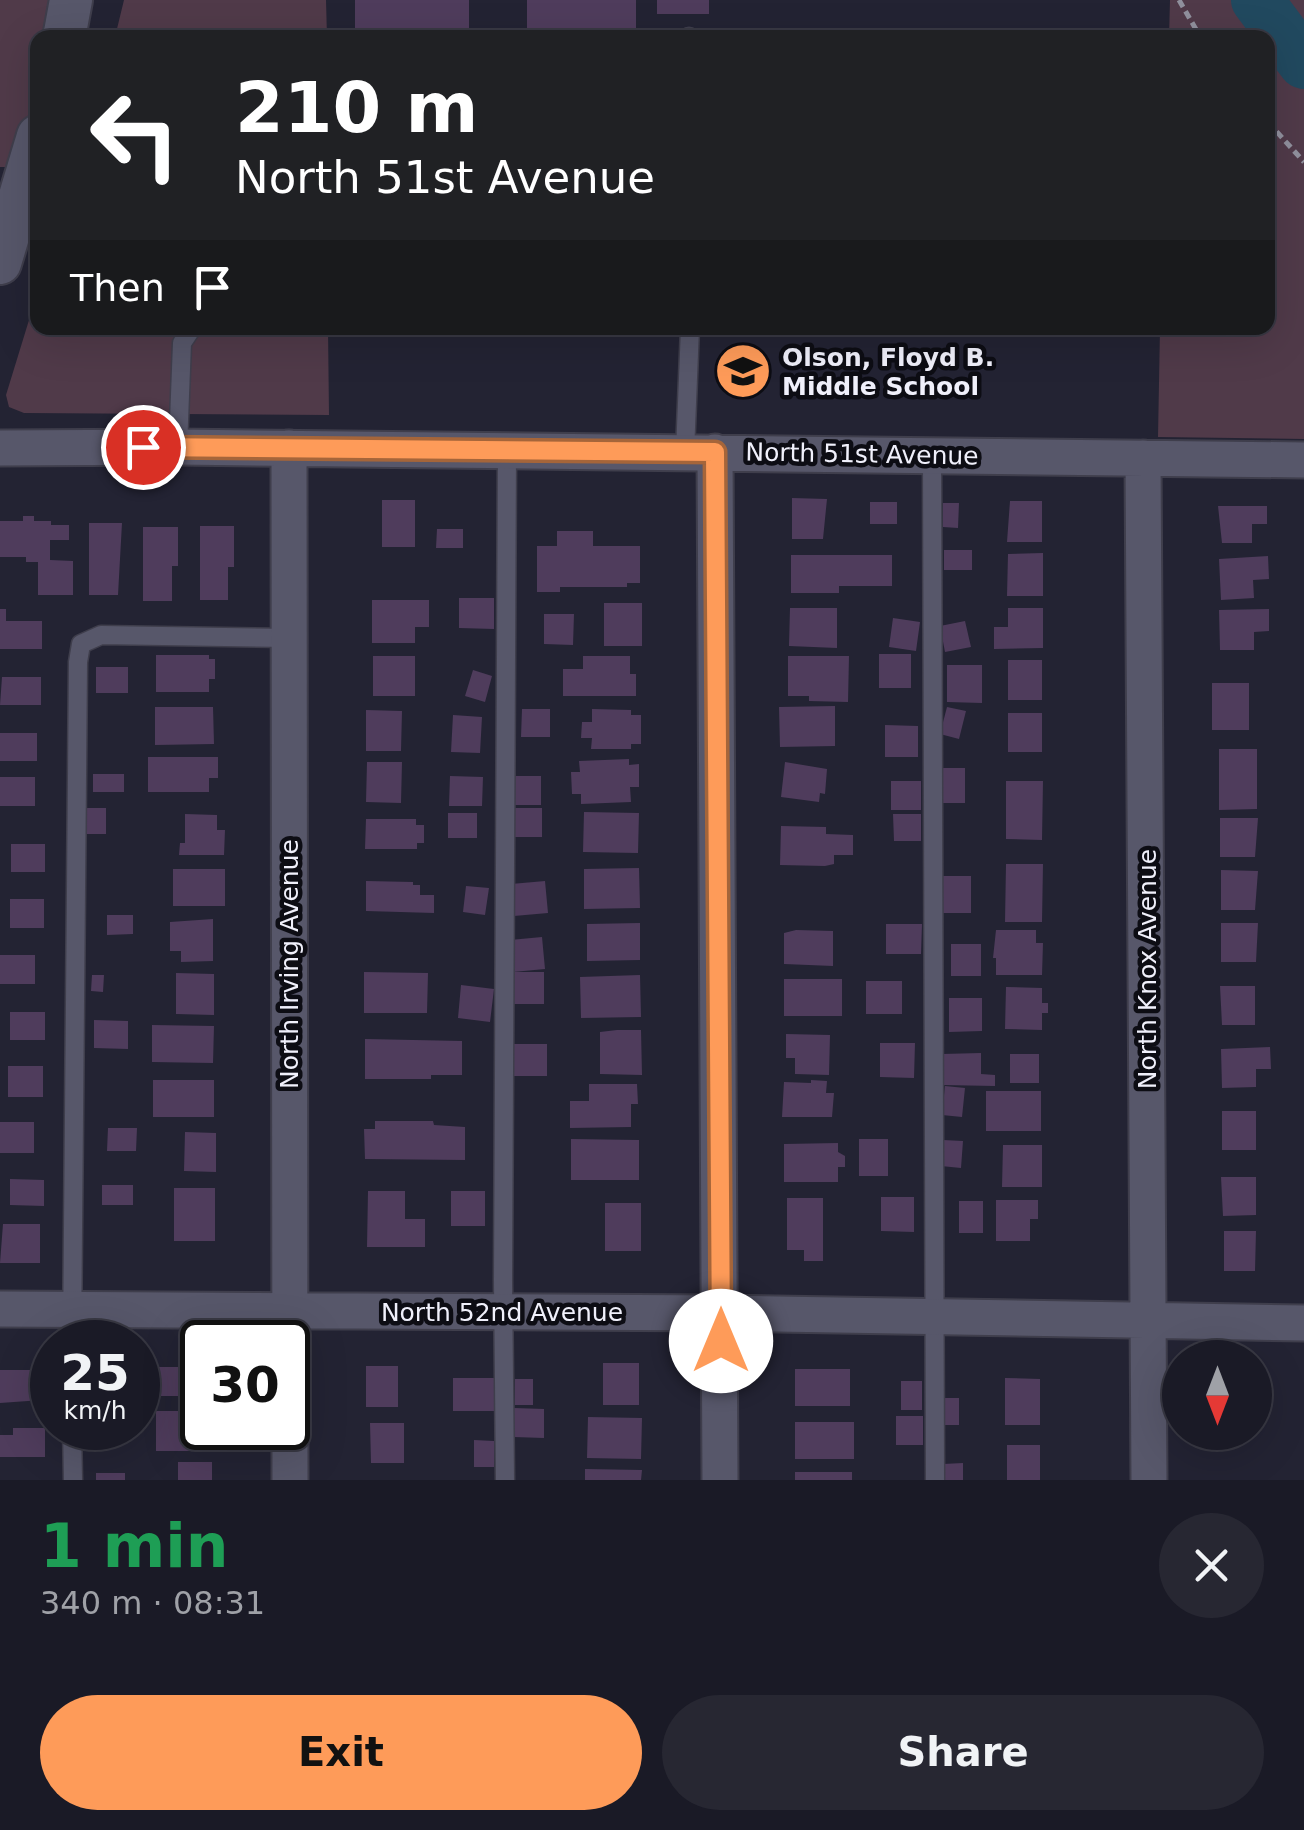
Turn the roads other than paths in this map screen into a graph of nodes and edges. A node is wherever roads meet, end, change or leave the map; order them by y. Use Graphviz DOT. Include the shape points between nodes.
graph roads {
  1 [pos="71,0"];
  2 [pos="65,30"];
  3 [pos="30,154"];
  4 [pos="10,199"];
  5 [pos="0,263"];
  6 [pos="188,335"];
  7 [pos="691,335"];
  8 [pos="178,447"];
  9 [pos="0,448"];
  10 [pos="290,448"];
  11 [pos="507,450"];
  12 [pos="700,452"];
  13 [pos="932,455"];
  14 [pos="1142,458"];
  15 [pos="1304,460"];
  16 [pos="289,638"];
  17 [pos="0,1310"];
  18 [pos="290,1310"];
  19 [pos="505,1312"];
  20 [pos="721,1313"];
  21 [pos="934,1316"];
  22 [pos="45,1320"];
  23 [pos="72,1320"];
  24 [pos="154,1320"];
  25 [pos="1149,1320"];
  26 [pos="1304,1322"];
  27 [pos="72,1450"];
  28 [pos="73,1480"];
  29 [pos="290,1480"];
  30 [pos="505,1480"];
  31 [pos="720,1480"];
  32 [pos="935,1480"];
  33 [pos="1149,1480"];
  1 -- 2 [label="street"];
  3 -- 4 [label="street"];
  4 -- 5 [label="street"];
  6 -- 8 [label="lane"];
  7 -- 12 [label="lane"];
  8 -- 9 [label="street, North 51st Avenue"];
  8 -- 10 [label="street, North 51st Avenue"];
  10 -- 11 [label="street, North 51st Avenue"];
  10 -- 16 [label="street, North Irving Avenue"];
  11 -- 12 [label="street, North 51st Avenue"];
  11 -- 19 [label="lane"];
  12 -- 13 [label="street, North 51st Avenue"];
  12 -- 20 [label="street"];
  13 -- 14 [label="street, North 51st Avenue"];
  13 -- 21 [label="lane"];
  14 -- 15 [label="street, North 51st Avenue"];
  14 -- 25 [label="street, North Knox Avenue"];
  16 -- 18 [label="street, North Irving Avenue"];
  16 -- 23 [label="lane" via="100,636 81,644"];
  17 -- 22 [label="street, North 52nd Avenue"];
  18 -- 19 [label="street, North 52nd Avenue"];
  18 -- 24 [label="street, North 52nd Avenue"];
  18 -- 29 [label="street, North Irving Avenue"];
  19 -- 20 [label="street, North 52nd Avenue"];
  19 -- 30 [label="lane"];
  20 -- 21 [label="street, North 52nd Avenue"];
  20 -- 31 [label="street"];
  21 -- 25 [label="street, North 52nd Avenue"];
  21 -- 32 [label="lane"];
  25 -- 26 [label="street, North 52nd Avenue"];
  25 -- 33 [label="street, North Knox Avenue"];
  27 -- 28 [label="lane"];
}
